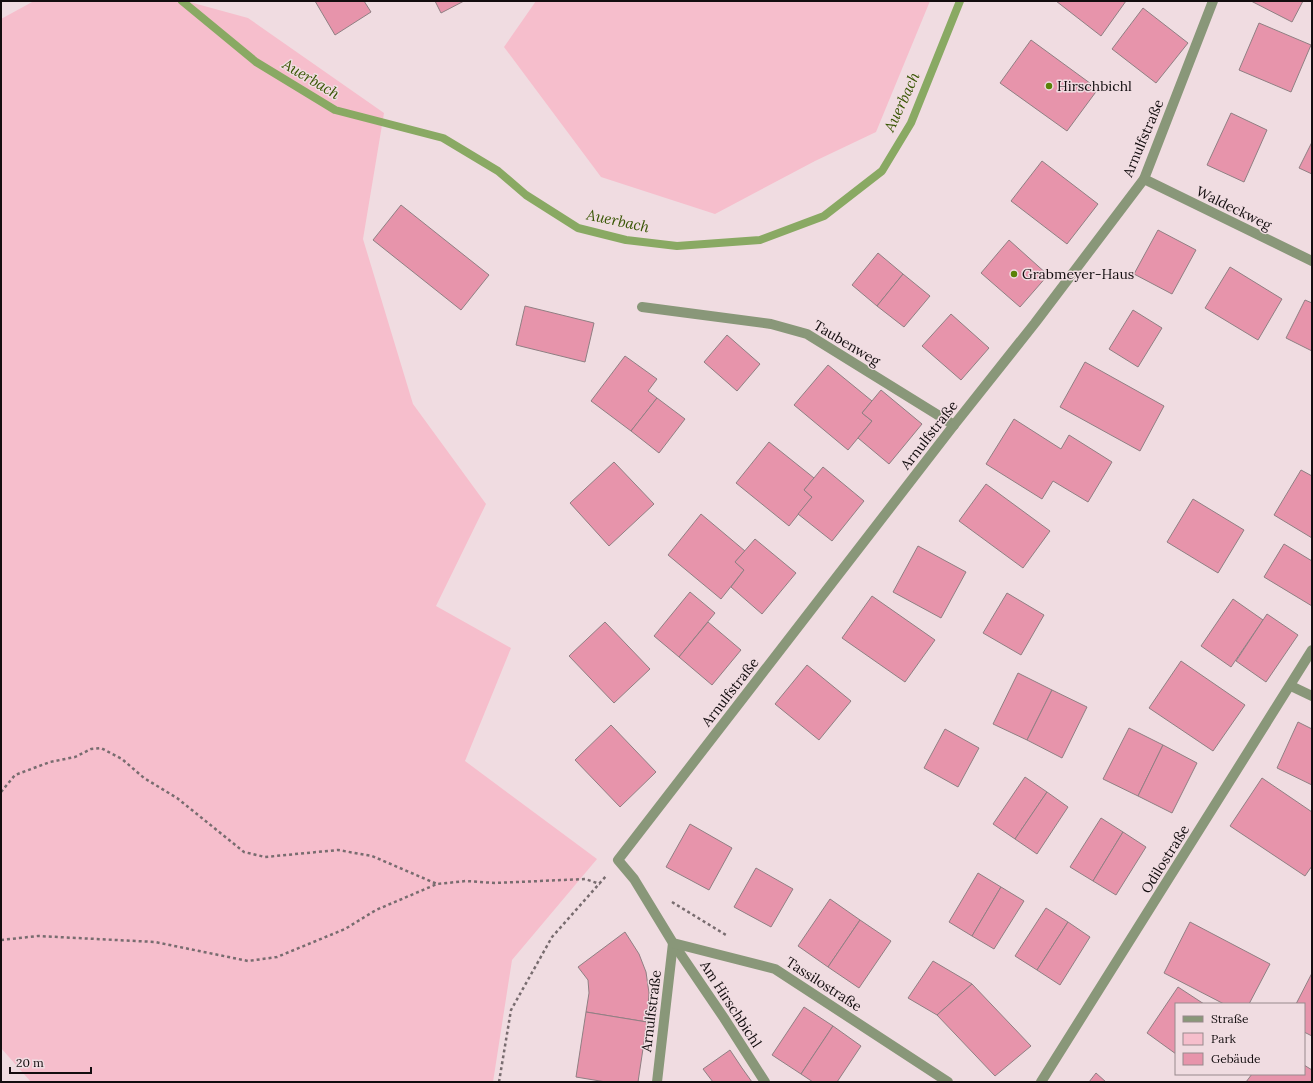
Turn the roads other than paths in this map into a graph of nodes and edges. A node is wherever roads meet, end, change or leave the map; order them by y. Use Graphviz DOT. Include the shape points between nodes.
graph roads {
  1 [pos="1213,1"];
  2 [pos="1144,179"];
  3 [pos="1312,261"];
  4 [pos="642,307"];
  5 [pos="954,424"];
  6 [pos="1312,650"];
  7 [pos="1291,686"];
  8 [pos="1312,696"];
  9 [pos="673,943"];
  10 [pos="658,1082"];
  11 [pos="765,1082"];
  12 [pos="948,1082"];
  13 [pos="1041,1082"];
  1 -- 2 [label="street, Arnulfstraße"];
  2 -- 3 [label="street, Waldeckweg"];
  2 -- 5 [label="street, Arnulfstraße" via="1035,323"];
  4 -- 5 [label="street, Taubenweg" via="771,324 807,334"];
  5 -- 9 [label="street, Arnulfstraße" via="618,860 634,879"];
  6 -- 7 [label="street, Odilostraße"];
  7 -- 8 [label="street"];
  7 -- 13 [label="street, Odilostraße"];
  9 -- 10 [label="street, Arnulfstraße"];
  9 -- 11 [label="street, Am Hirschbichl"];
  9 -- 12 [label="street, Tassilostraße" via="775,969"];
}
